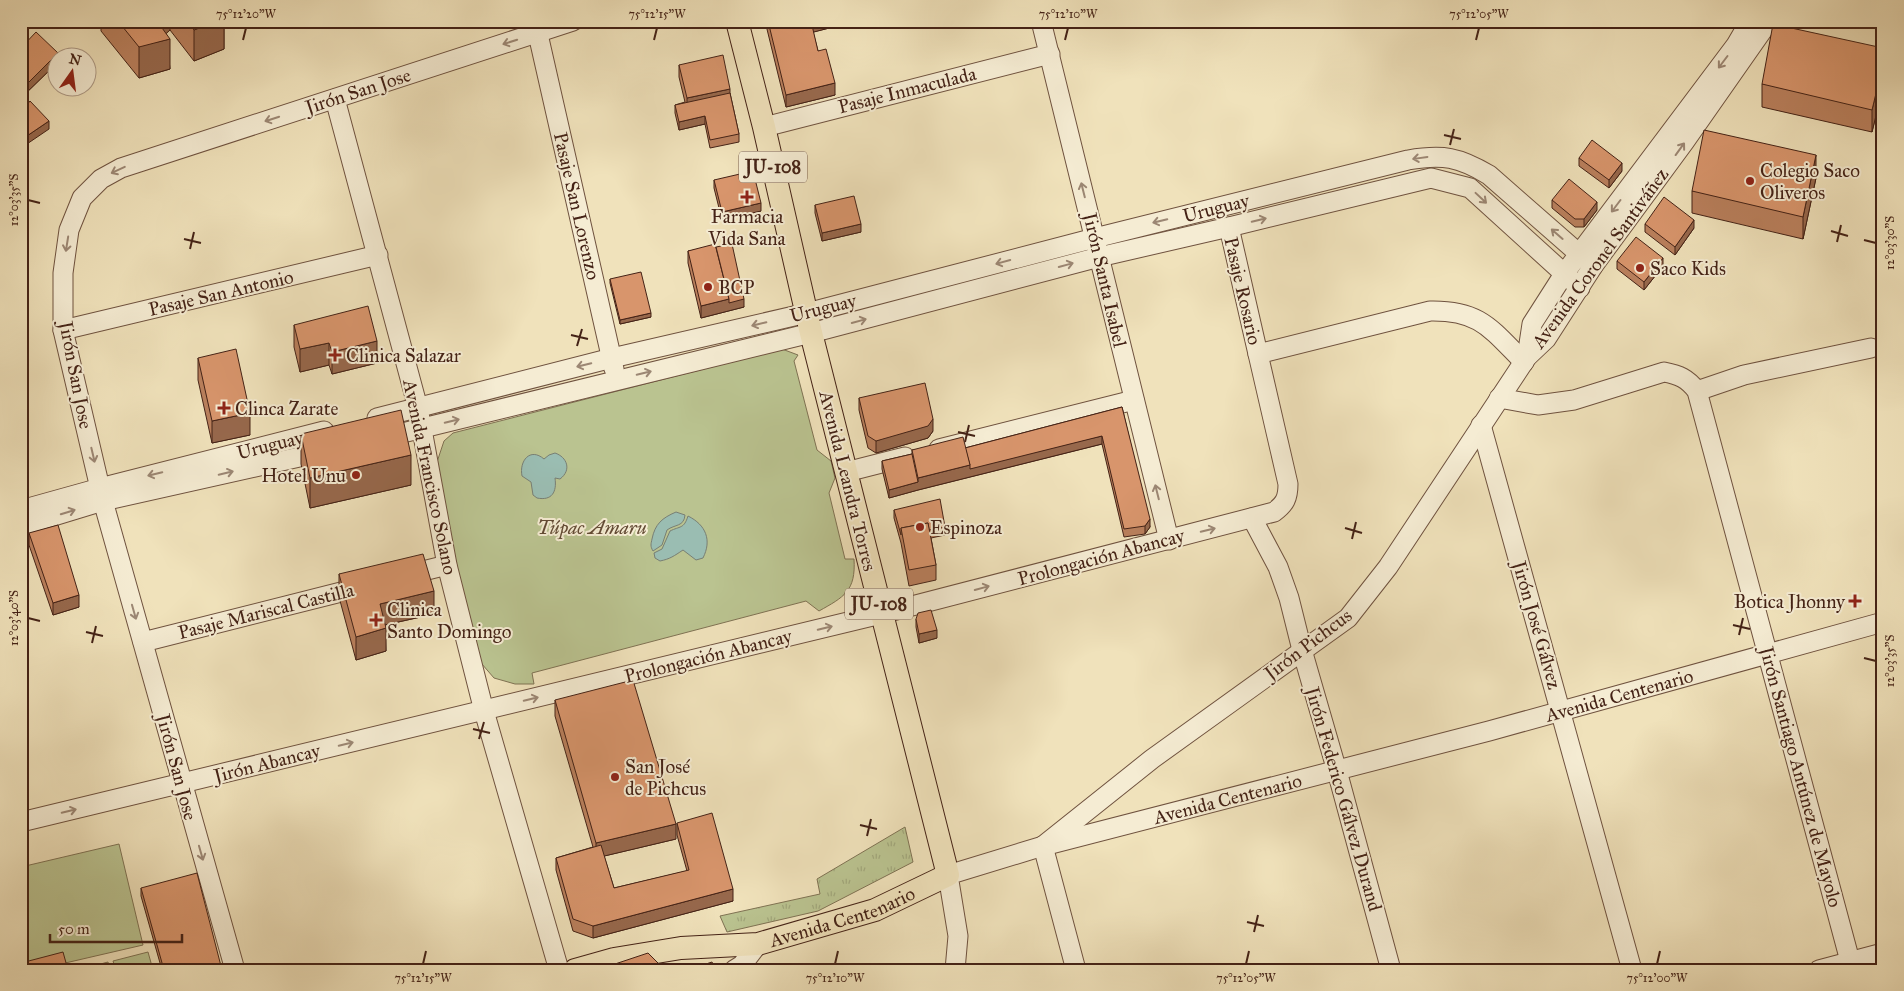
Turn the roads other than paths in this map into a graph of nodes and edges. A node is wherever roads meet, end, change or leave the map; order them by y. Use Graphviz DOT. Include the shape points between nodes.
graph roads {
  1 [pos="573,21"];
  2 [pos="737,21"];
  3 [pos="1041,21"];
  4 [pos="1750,21"];
  5 [pos="1769,21"];
  6 [pos="536,27"];
  7 [pos="1050,54"];
  8 [pos="334,99"];
  9 [pos="764,127"];
  10 [pos="1644,182"];
  11 [pos="1229,228"];
  12 [pos="1095,238"];
  13 [pos="378,255"];
  14 [pos="1098,257"];
  15 [pos="1587,260"];
  16 [pos="1564,274"];
  17 [pos="1580,288"];
  18 [pos="809,323"];
  19 [pos="63,330"];
  20 [pos="1871,348"];
  21 [pos="1258,354"];
  22 [pos="612,358"];
  23 [pos="1526,359"];
  24 [pos="617,380"];
  25 [pos="1697,390"];
  26 [pos="1499,398"];
  27 [pos="1134,400"];
  28 [pos="418,408"];
  29 [pos="360,422"];
  30 [pos="1481,425"];
  31 [pos="341,427"];
  32 [pos="423,428"];
  33 [pos="364,442"];
  34 [pos="345,446"];
  35 [pos="846,472"];
  36 [pos="101,495"];
  37 [pos="21,510"];
  38 [pos="1252,518"];
  39 [pos="21,526"];
  40 [pos="1169,540"];
  41 [pos="447,565"];
  42 [pos="881,614"];
  43 [pos="1883,622"];
  44 [pos="143,642"];
  45 [pos="1302,650"];
  46 [pos="1768,654"];
  47 [pos="484,711"];
  48 [pos="1560,711"];
  49 [pos="1338,771"];
  50 [pos="181,784"];
  51 [pos="21,822"];
  52 [pos="1043,846"];
  53 [pos="948,875"];
  54 [pos="758,944"];
  55 [pos="1883,952"];
  56 [pos="1850,961"];
  57 [pos="235,970"];
  58 [pos="559,970"];
  59 [pos="575,970"];
  60 [pos="734,970"];
  61 [pos="955,970"];
  62 [pos="1076,970"];
  63 [pos="1391,970"];
  64 [pos="1632,970"];
  65 [pos="1819,970"];
  1 -- 6 [label="street, Jirón San Jose"];
  2 -- 9 [label="main road, Avenida Leandra Torres / JU-108"];
  3 -- 7 [label="street, Jirón Santa Isabel"];
  4 -- 10 [label="street, Avenida Coronel Santiváñez, one-way"];
  10 -- 5 [label="street, Avenida Coronel Santiváñez, one-way"];
  6 -- 8 [label="street, Jirón San Jose, one-way"];
  6 -- 22 [label="street, Pasaje San Lorenzo"];
  7 -- 9 [label="street, Pasaje Inmaculada"];
  12 -- 7 [label="street, Jirón Santa Isabel, one-way"];
  8 -- 13 [label="street, Avenida Francisco Solano"];
  8 -- 19 [label="street, Jirón San Jose, one-way" via="121,168 101,178 82,198 69,230 62,273"];
  9 -- 18 [label="main road, Avenida Leandra Torres / JU-108"];
  10 -- 15 [label="street, Avenida Coronel Santiváñez"];
  11 -- 14 [label="street, Uruguay"];
  11 -- 16 [label="street, Uruguay, one-way" via="1430,178 1470,188"];
  11 -- 21 [label="street, Pasaje Rosario"];
  12 -- 14 [label="street, Jirón Santa Isabel"];
  15 -- 12 [label="street, Uruguay, one-way" via="1489,175 1452,158 1428,156"];
  12 -- 18 [label="street, Uruguay, one-way"];
  13 -- 19 [label="street, Pasaje San Antonio"];
  13 -- 28 [label="street, Avenida Francisco Solano"];
  18 -- 14 [label="street, Uruguay, one-way"];
  14 -- 27 [label="street, Jirón Santa Isabel"];
  15 -- 16 [label="street, Avenida Coronel Santiváñez"];
  15 -- 17 [label="street, Avenida Coronel Santiváñez"];
  16 -- 17 [label="street, Uruguay"];
  16 -- 23 [label="street, Avenida Coronel Santiváñez" via="1532,324"];
  17 -- 23 [label="street, Avenida Coronel Santiváñez" via="1546,339"];
  18 -- 22 [label="street, Uruguay, one-way"];
  24 -- 18 [label="street, Uruguay, one-way"];
  18 -- 35 [label="main road, Avenida Leandra Torres / JU-108"];
  19 -- 36 [label="street, Jirón San Jose, one-way"];
  20 -- 25 [label="street" via="1744,376"];
  21 -- 23 [label="street" via="1430,311 1451,311 1488,326"];
  21 -- 38 [label="street, Prolongación Abancay" via="1288,496 1274,512"];
  22 -- 24 [label="street, Pasaje San Lorenzo"];
  22 -- 28 [label="street, Uruguay, one-way"];
  23 -- 26 [label="street, Jirón Pichcus"];
  32 -- 24 [label="street, Uruguay, one-way"];
  25 -- 26 [label="street" via="1678,374 1664,372 1574,400 1538,405"];
  25 -- 46 [label="street, Jirón Santiago Antúnez de Mayolo"];
  26 -- 30 [label="street, Jirón Pichcus"];
  27 -- 35 [label="street"];
  40 -- 27 [label="street, Jirón Santa Isabel, one-way"];
  28 -- 29 [label="street, Uruguay"];
  28 -- 32 [label="street, Avenida Francisco Solano"];
  30 -- 45 [label="street, Jirón Pichcus" via="1388,567 1348,618"];
  30 -- 48 [label="street, Jirón José Gálvez"];
  31 -- 36 [label="street, Uruguay, one-way"];
  32 -- 33 [label="street, Uruguay"];
  32 -- 41 [label="street, Avenida Francisco Solano"];
  36 -- 34 [label="street, Uruguay, one-way"];
  35 -- 42 [label="main road, Avenida Leandra Torres / JU-108"];
  36 -- 37 [label="street, Uruguay"];
  39 -- 36 [label="street, Uruguay, one-way"];
  36 -- 44 [label="street, Jirón San Jose, one-way"];
  40 -- 38 [label="street, Prolongación Abancay, one-way"];
  38 -- 45 [label="street, Jirón Federico Gálvez Durand" via="1278,567"];
  42 -- 40 [label="street, Prolongación Abancay, one-way"];
  41 -- 44 [label="street, Pasaje Mariscal Castilla"];
  41 -- 47 [label="street, Avenida Francisco Solano"];
  47 -- 42 [label="street, Prolongación Abancay, one-way"];
  42 -- 53 [label="main road, Avenida Leandra Torres / JU-108"];
  43 -- 46 [label="street, Avenida Centenario"];
  44 -- 50 [label="street, Jirón San Jose"];
  45 -- 49 [label="street, Jirón Federico Gálvez Durand"];
  45 -- 52 [label="street, Jirón Pichcus" via="1152,759"];
  46 -- 48 [label="street, Avenida Centenario"];
  46 -- 56 [label="street, Jirón Santiago Antúnez de Mayolo"];
  50 -- 47 [label="street, Jirón Abancay, one-way"];
  47 -- 58 [label="street, Avenida Francisco Solano"];
  48 -- 49 [label="street, Avenida Centenario"];
  48 -- 64 [label="street, Jirón José Gálvez"];
  49 -- 52 [label="street, Avenida Centenario"];
  49 -- 63 [label="street, Jirón Federico Gálvez Durand"];
  51 -- 50 [label="street, Jirón Abancay, one-way"];
  50 -- 57 [label="street, Jirón San Jose, one-way"];
  52 -- 53 [label="street, Avenida Centenario"];
  52 -- 62 [label="street"];
  53 -- 54 [label="main road, Avenida Centenario" via="875,910"];
  53 -- 61 [label="street, Avenida Leandra Torres" via="958,936"];
  54 -- 59 [label="main road, Avenida Centenario" via="681,948 614,959"];
  54 -- 60 [label="street"];
  55 -- 56 [label="street"];
  56 -- 65 [label="street"];
}
